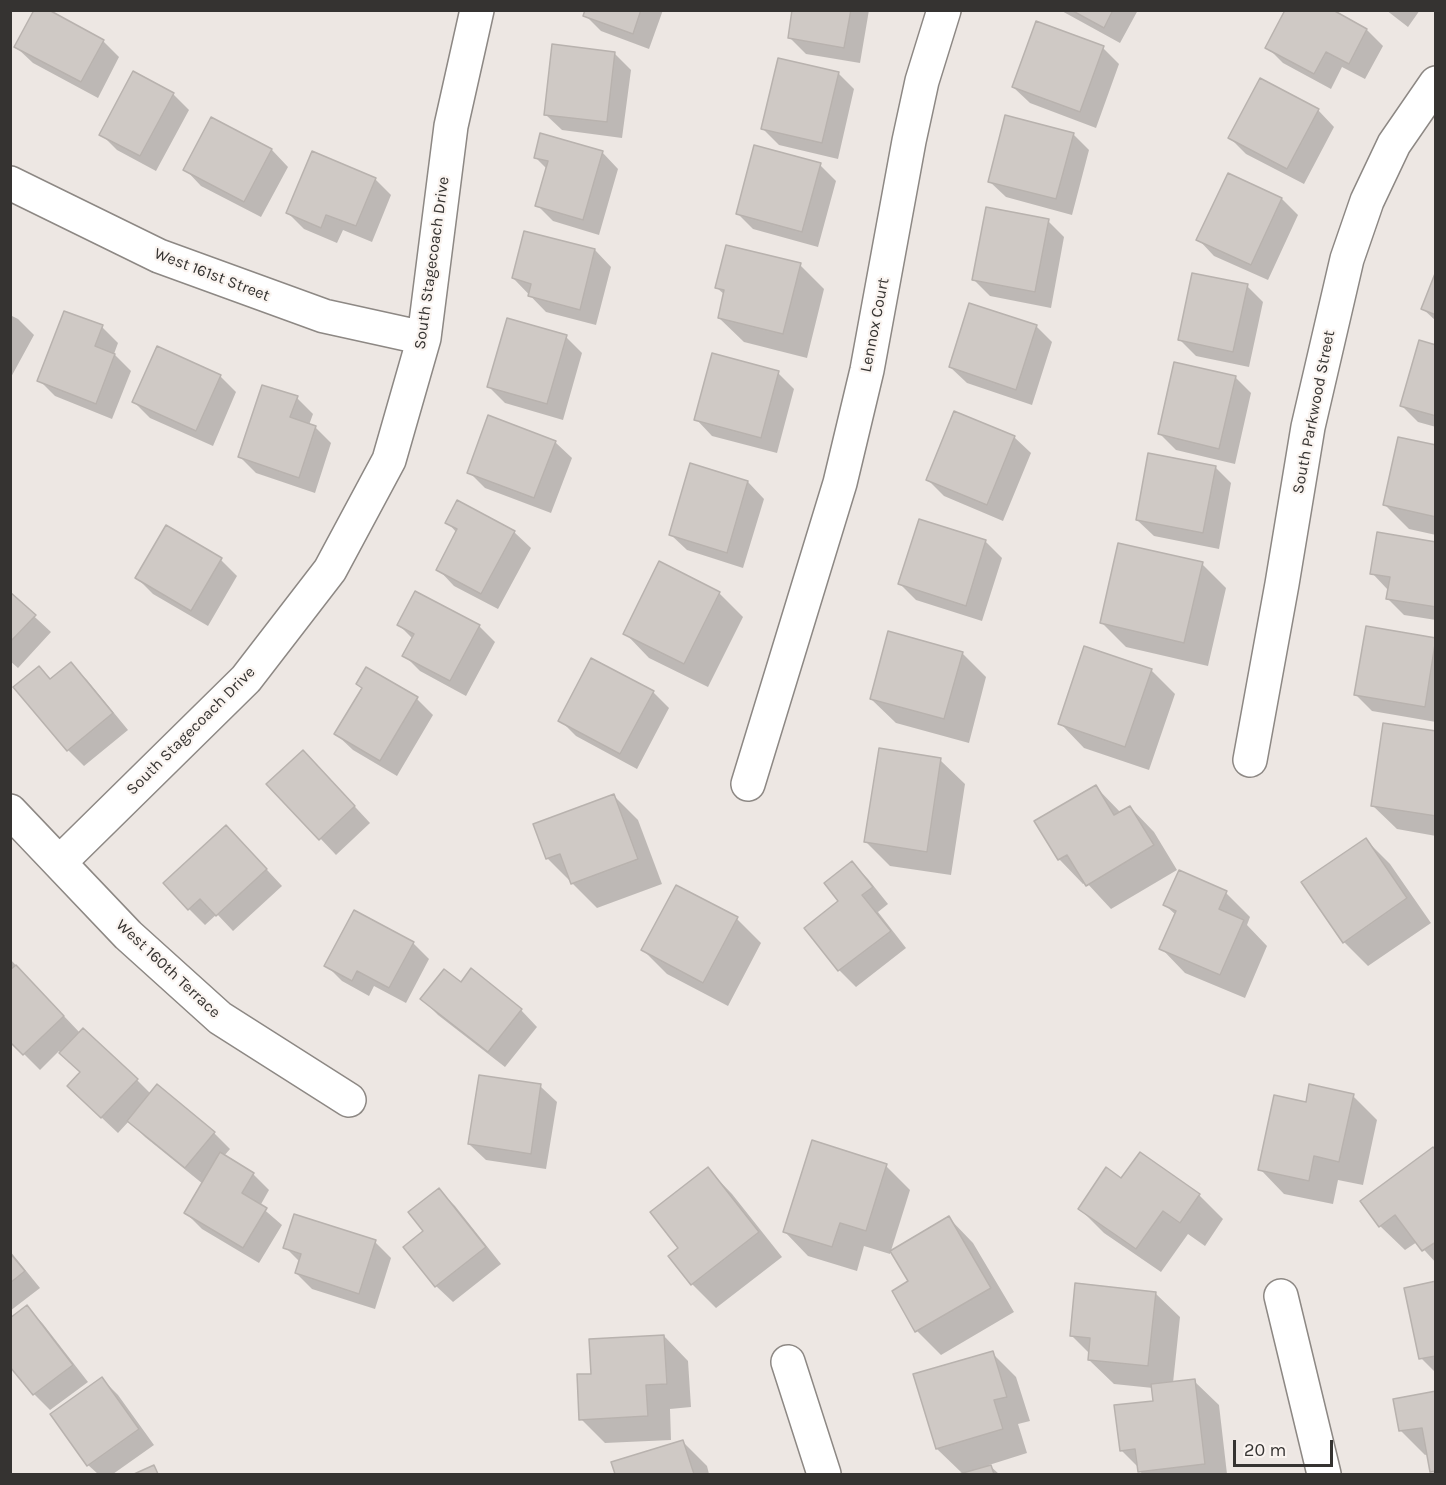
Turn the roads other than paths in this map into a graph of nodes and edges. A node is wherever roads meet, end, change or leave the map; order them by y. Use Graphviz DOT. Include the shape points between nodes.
graph roads {
  1 [pos="477,10"];
  2 [pos="944,10"];
  3 [pos="1436,83"];
  4 [pos="10,183"];
  5 [pos="424,338"];
  6 [pos="1250,760"];
  7 [pos="748,784"];
  8 [pos="10,810"];
  9 [pos="60,862"];
  10 [pos="349,1100"];
  11 [pos="1281,1296"];
  12 [pos="788,1362"];
  13 [pos="824,1474"];
  14 [pos="1324,1474"];
  1 -- 5 [label="street, South Stagecoach Drive" via="451,126"];
  2 -- 7 [label="street, Lennox Court" via="922,81 867,370 840,483"];
  3 -- 6 [label="street, South Parkwood Street" via="1394,144 1367,201 1347,259 1308,427"];
  4 -- 5 [label="street, West 161st Street" via="159,256 324,316"];
  5 -- 9 [label="street, South Stagecoach Drive" via="389,460 330,570 246,678"];
  8 -- 9 [label="street, West 160th Terrace"];
  9 -- 10 [label="street, West 160th Terrace" via="128,935 220,1018"];
  11 -- 14 [label="street"];
  12 -- 13 [label="street"];
}
